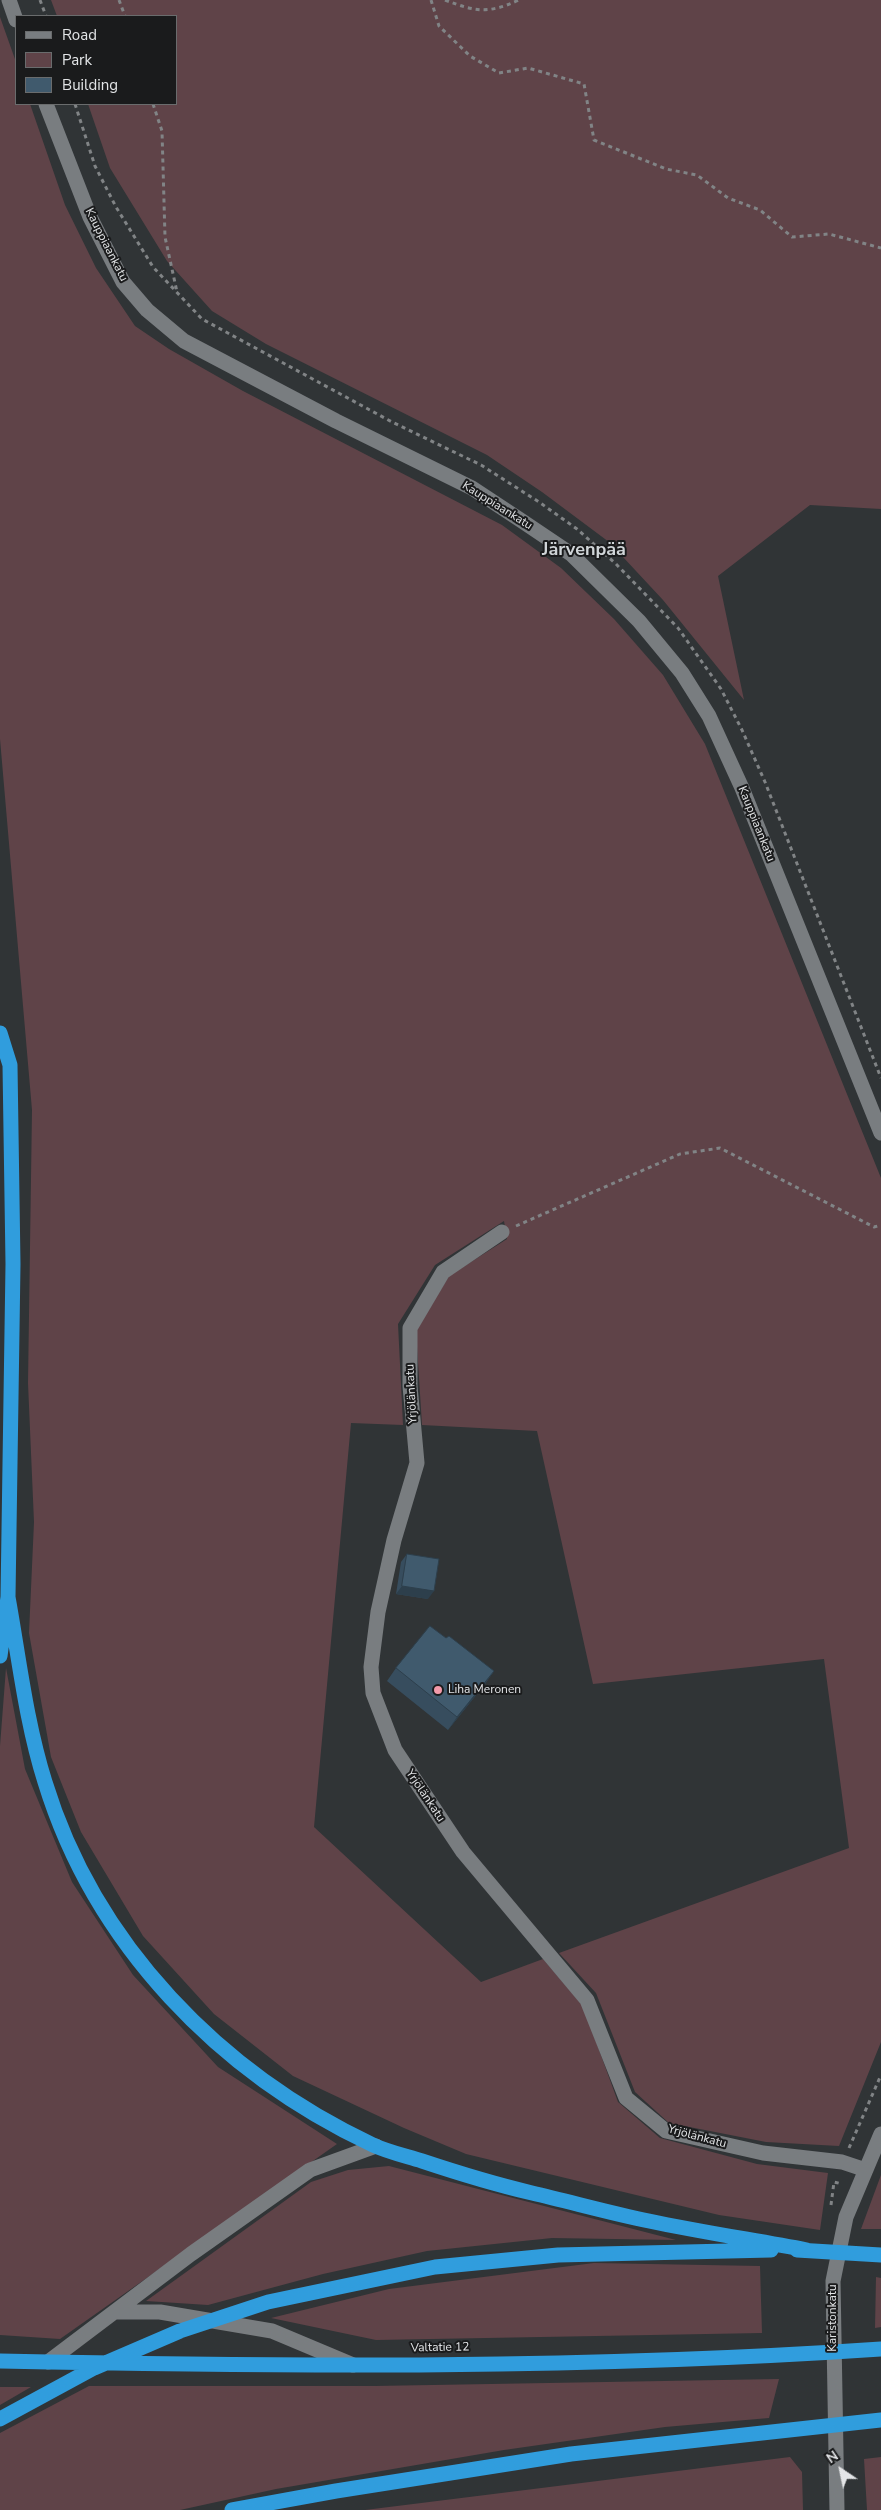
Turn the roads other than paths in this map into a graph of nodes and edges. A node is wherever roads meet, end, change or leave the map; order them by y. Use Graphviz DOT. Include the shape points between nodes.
graph roads {
  1 [pos="9,0"];
  2 [pos="15,17"];
  3 [pos="46,105"];
  4 [pos="0,1033"];
  5 [pos="881,1133"];
  6 [pos="502,1232"];
  7 [pos="8,1597"];
  8 [pos="0,1656"];
  9 [pos="881,2134"];
  10 [pos="376,2146"];
  11 [pos="866,2170"];
  12 [pos="806,2250"];
  13 [pos="881,2255"];
  14 [pos="114,2312"];
  15 [pos="881,2349"];
  16 [pos="0,2361"];
  17 [pos="48,2362"];
  18 [pos="353,2365"];
  19 [pos="0,2419"];
  20 [pos="881,2420"];
  21 [pos="232,2510"];
  22 [pos="837,2510"];
  1 -- 2 [label="street"];
  3 -- 5 [label="street, Kauppiaankatu" via="90,218 123,282 147,310 184,341 472,488 530,526 571,554 639,622 682,673 709,716 742,788"];
  4 -- 7 [label="highway" via="10,1064 13,1264"];
  6 -- 11 [label="street, Yrjölänkatu" via="443,1272 410,1328 410,1386 417,1463 394,1540 378,1612 371,1667 373,1693 395,1750 458,1844 588,2000 626,2098 666,2131 763,2153 842,2162"];
  7 -- 8 [label="highway"];
  7 -- 10 [label="highway" via="45,1782 69,1845 102,1910 143,1968 191,2021 244,2066 303,2109"];
  9 -- 11 [label="street, Karistonkatu"];
  10 -- 12 [label="highway" via="479,2180 648,2221"];
  10 -- 14 [label="street" via="310,2170"];
  11 -- 22 [label="street, Karistonkatu" via="846,2217 832,2281"];
  12 -- 13 [label="highway"];
  12 -- 19 [label="highway" via="558,2254 435,2267 268,2302 180,2331 94,2368"];
  14 -- 17 [label="street"];
  14 -- 18 [label="street" via="160,2312 272,2330"];
  15 -- 18 [label="highway, Valtatie 12"];
  16 -- 17 [label="highway, Valtatie 12"];
  17 -- 18 [label="highway, Valtatie 12"];
  20 -- 21 [label="highway" via="571,2454"];
}
